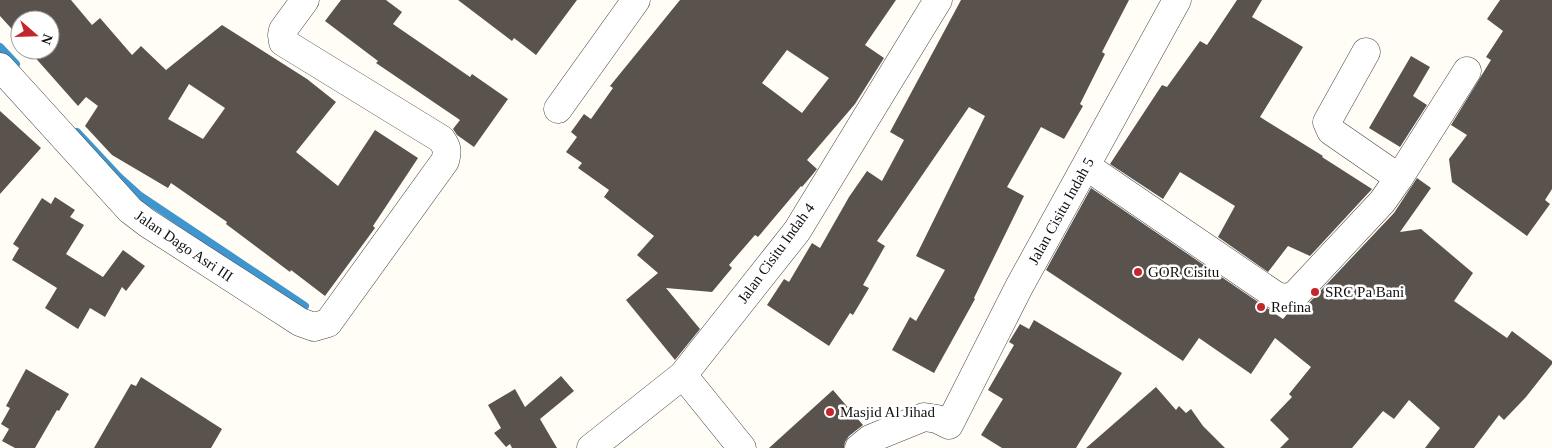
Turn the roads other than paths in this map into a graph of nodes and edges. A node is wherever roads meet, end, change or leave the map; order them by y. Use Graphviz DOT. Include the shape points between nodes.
graph roads {
  1 [pos="305,0"];
  2 [pos="636,0"];
  3 [pos="938,0"];
  4 [pos="1177,0"];
  5 [pos="1366,52"];
  6 [pos="0,67"];
  7 [pos="1467,71"];
  8 [pos="558,110"];
  9 [pos="1086,166"];
  10 [pos="1399,178"];
  11 [pos="683,375"];
  12 [pos="592,448"];
  13 [pos="742,448"];
  14 [pos="859,448"];
  1 -- 6 [label="street, Jalan Dago Asri III" via="283,30 282,42 441,139 448,153 328,323 314,327 300,322 130,210"];
  2 -- 8 [label="street"];
  3 -- 11 [label="street, Jalan Cisitu Indah 4" via="797,230"];
  4 -- 9 [label="street, Jalan Cisitu Indah 5"];
  5 -- 10 [label="street" via="1327,122 1328,127"];
  7 -- 10 [label="street"];
  9 -- 10 [label="street" via="1282,298 1296,294 1382,202"];
  9 -- 14 [label="street, Jalan Cisitu Indah 5" via="1019,287 949,425 924,417 870,439"];
  11 -- 12 [label="street, Jalan Cisitu Indah 4"];
  11 -- 13 [label="street"];
}
